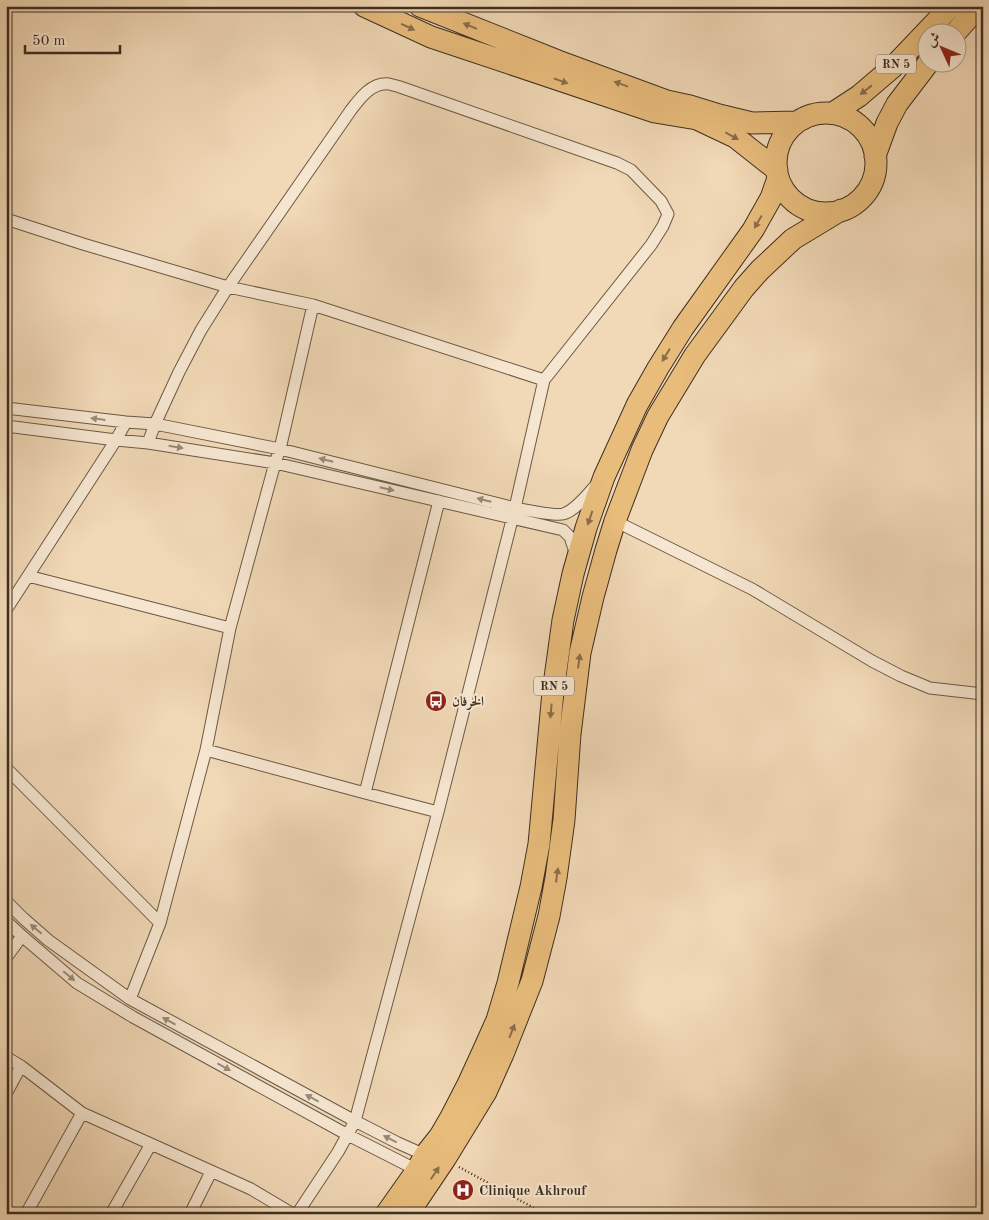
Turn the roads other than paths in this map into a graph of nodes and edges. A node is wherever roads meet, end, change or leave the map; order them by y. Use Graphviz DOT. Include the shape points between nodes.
graph roads {
  1 [pos="364,6"];
  2 [pos="420,6"];
  3 [pos="951,6"];
  4 [pos="978,6"];
  5 [pos="964,22"];
  6 [pos="921,72"];
  7 [pos="833,114"];
  8 [pos="797,122"];
  9 [pos="875,156"];
  10 [pos="778,174"];
  11 [pos="840,210"];
  12 [pos="6,218"];
  13 [pos="228,287"];
  14 [pos="313,305"];
  15 [pos="544,380"];
  16 [pos="6,408"];
  17 [pos="126,422"];
  18 [pos="155,424"];
  19 [pos="6,426"];
  20 [pos="116,440"];
  21 [pos="148,443"];
  22 [pos="280,449"];
  23 [pos="275,463"];
  24 [pos="604,477"];
  25 [pos="439,501"];
  26 [pos="514,514"];
  27 [pos="615,521"];
  28 [pos="577,559"];
  29 [pos="28,576"];
  30 [pos="6,610"];
  31 [pos="230,628"];
  32 [pos="983,694"];
  33 [pos="206,750"];
  34 [pos="6,768"];
  35 [pos="365,793"];
  36 [pos="438,812"];
  37 [pos="6,901"];
  38 [pos="6,921"];
  39 [pos="160,923"];
  40 [pos="22,936"];
  41 [pos="6,958"];
  42 [pos="130,999"];
  43 [pos="6,1057"];
  44 [pos="21,1066"];
  45 [pos="6,1094"];
  46 [pos="82,1113"];
  47 [pos="355,1121"];
  48 [pos="348,1135"];
  49 [pos="150,1144"];
  50 [pos="429,1161"];
  51 [pos="211,1172"];
  52 [pos="26,1214"];
  53 [pos="111,1214"];
  54 [pos="190,1214"];
  55 [pos="293,1214"];
  56 [pos="296,1214"];
  57 [pos="386,1214"];
  58 [pos="408,1214"];
  1 -- 10 [label="highway, one-way" via="431,37 655,112 697,119 735,137"];
  8 -- 2 [label="highway, one-way" via="752,123 667,101"];
  3 -- 7 [label="highway, RN 5, one-way" via="893,67"];
  4 -- 5 [label="highway"];
  6 -- 9 [label="highway, RN 5" via="897,104"];
  7 -- 8 [label="highway" via="811,115"];
  7 -- 9 [label="highway" via="849,118 862,128 871,141"];
  8 -- 10 [label="highway" via="783,138 777,154"];
  9 -- 11 [label="highway" via="870,186 854,203"];
  10 -- 11 [label="highway" via="786,192 803,207 817,212"];
  10 -- 24 [label="highway, RN 5, one-way" via="771,198 754,230 658,368"];
  11 -- 27 [label="highway, RN 5" via="803,232 780,251 723,316 658,416"];
  12 -- 13 [label="street"];
  13 -- 14 [label="street"];
  13 -- 15 [label="street" via="358,101 376,86 400,87 631,170 661,201 668,214 651,245"];
  13 -- 18 [label="street" via="190,349"];
  14 -- 15 [label="street"];
  14 -- 22 [label="street"];
  15 -- 26 [label="street"];
  17 -- 16 [label="street, one-way"];
  17 -- 18 [label="street"];
  17 -- 20 [label="street"];
  18 -- 21 [label="street"];
  18 -- 22 [label="street"];
  19 -- 20 [label="street"];
  20 -- 21 [label="street"];
  20 -- 29 [label="street"];
  21 -- 23 [label="street, one-way"];
  22 -- 23 [label="street"];
  26 -- 22 [label="street, one-way"];
  23 -- 25 [label="street, one-way"];
  23 -- 31 [label="street"];
  24 -- 26 [label="street" via="563,514"];
  24 -- 28 [label="highway, RN 5, one-way"];
  25 -- 26 [label="street"];
  25 -- 35 [label="street"];
  26 -- 28 [label="street" via="563,530 570,537"];
  26 -- 36 [label="street"];
  27 -- 32 [label="street" via="752,589 901,676 930,688"];
  50 -- 27 [label="highway, RN 5, one-way" via="486,1092 532,982 556,878 580,653"];
  28 -- 50 [label="highway, RN 5, one-way" via="557,659 539,844 522,930 500,1010"];
  29 -- 30 [label="street"];
  29 -- 31 [label="street"];
  31 -- 33 [label="street"];
  33 -- 35 [label="street"];
  33 -- 39 [label="street"];
  34 -- 39 [label="street"];
  35 -- 36 [label="street"];
  36 -- 47 [label="street"];
  42 -- 37 [label="street, one-way" via="48,940"];
  38 -- 40 [label="street"];
  39 -- 42 [label="street"];
  40 -- 41 [label="street"];
  40 -- 48 [label="street, one-way" via="77,983"];
  47 -- 42 [label="street, one-way"];
  43 -- 44 [label="street"];
  44 -- 45 [label="street"];
  44 -- 46 [label="street"];
  46 -- 49 [label="street"];
  46 -- 52 [label="street"];
  47 -- 48 [label="street"];
  50 -- 47 [label="street, one-way"];
  48 -- 50 [label="street"];
  48 -- 56 [label="street"];
  49 -- 51 [label="street"];
  49 -- 53 [label="street"];
  50 -- 57 [label="highway, RN 5"];
  58 -- 50 [label="highway, RN 5, one-way"];
  51 -- 54 [label="street"];
  51 -- 55 [label="street" via="251,1189"];
}
